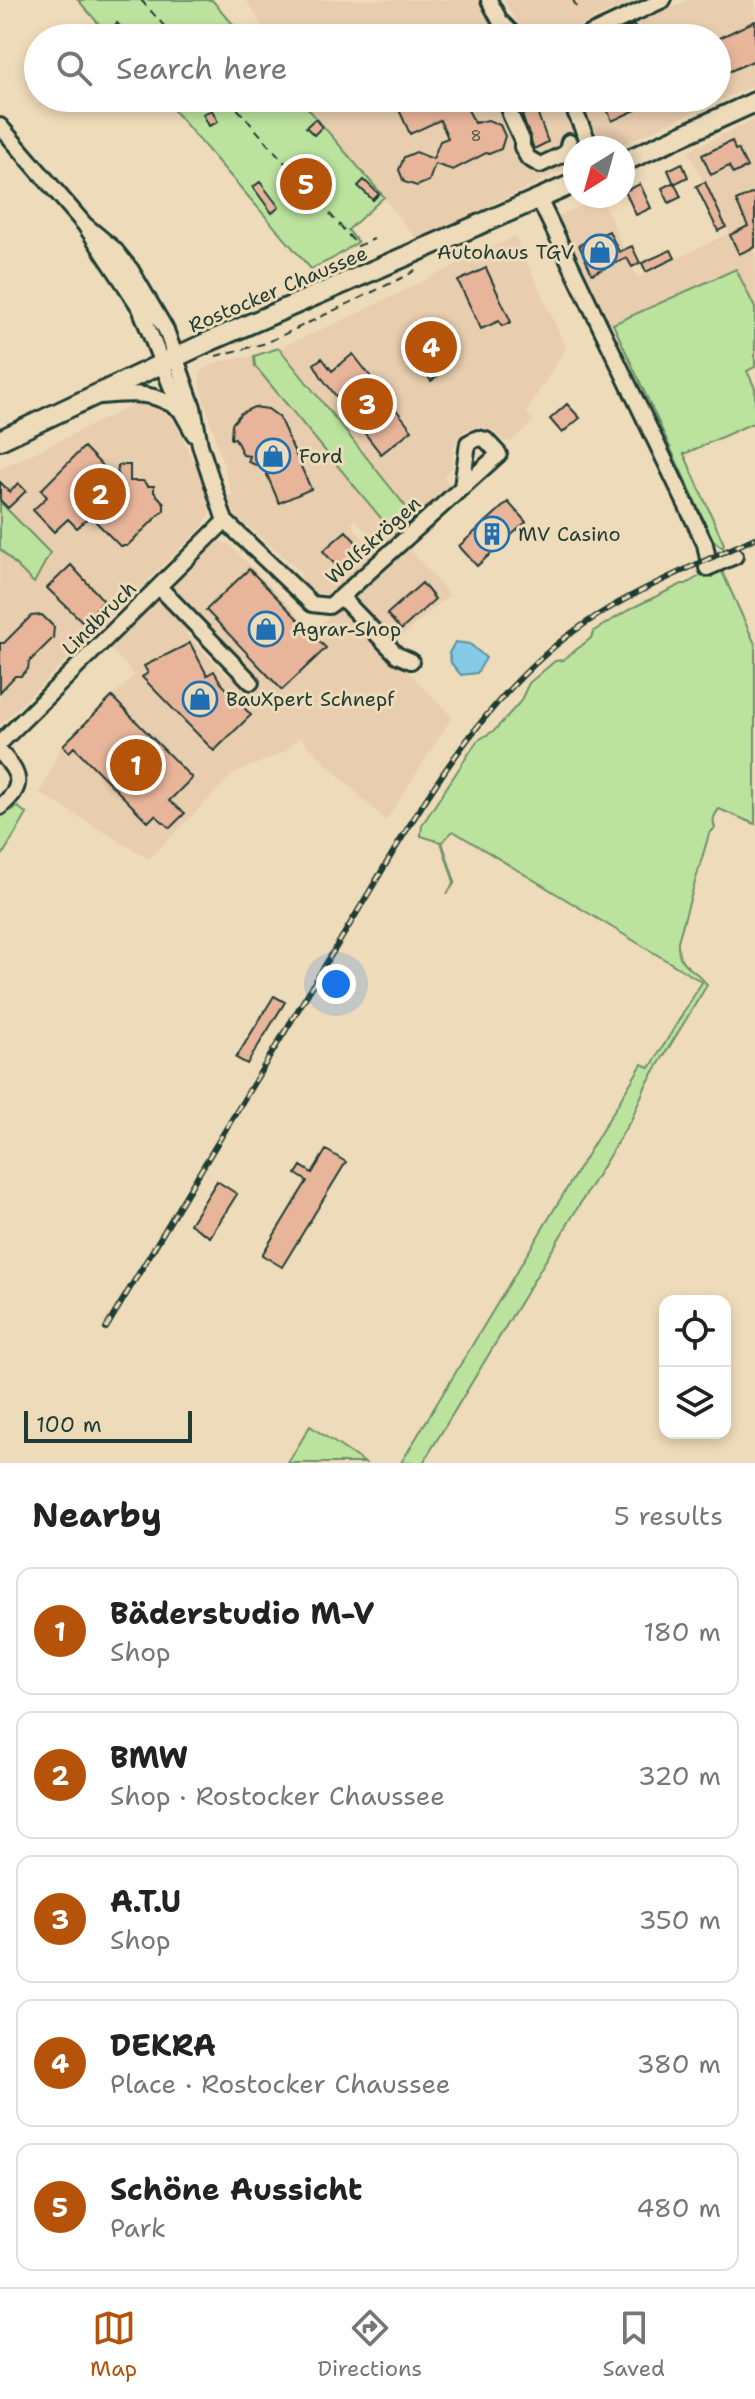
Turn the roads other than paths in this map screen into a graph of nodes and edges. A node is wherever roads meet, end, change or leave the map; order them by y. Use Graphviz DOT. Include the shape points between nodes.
graph roads {
  1 [pos="489,0"];
  2 [pos="663,0"];
  3 [pos="503,24"];
  4 [pos="611,24"];
  5 [pos="755,102"];
  6 [pos="511,112"];
  7 [pos="575,112"];
  8 [pos="0,126"];
  9 [pos="586,136"];
  10 [pos="563,154"];
  11 [pos="635,157"];
  12 [pos="563,188"];
  13 [pos="539,199"];
  14 [pos="170,361"];
  15 [pos="97,397"];
  16 [pos="180,409"];
  17 [pos="0,440"];
  18 [pos="200,445"];
  19 [pos="462,487"];
  20 [pos="225,521"];
  21 [pos="735,556"];
  22 [pos="159,587"];
  23 [pos="341,597"];
  24 [pos="411,661"];
  25 [pos="251,682"];
  26 [pos="0,743"];
  27 [pos="0,752"];
  28 [pos="0,807"];
  1 -- 3 [label="street"];
  2 -- 4 [label="street"];
  5 -- 11 [label="main road"];
  6 -- 10 [label="street" via="528,158 540,165"];
  7 -- 9 [label="street"];
  8 -- 14 [label="street" via="131,270 166,330"];
  12 -- 13 [label="main road, Rostocker Chaussee"];
  13 -- 14 [label="main road, Rostocker Chaussee"];
  13 -- 21 [label="street" via="705,544 707,568"];
  14 -- 15 [label="main road, Rostocker Chaussee"];
  14 -- 16 [label="street, Wolfskrögen"];
  14 -- 18 [label="street, Wolfskrögen" via="193,407"];
  15 -- 16 [label="street" via="141,393"];
  15 -- 17 [label="main road, Rostocker Chaussee"];
  16 -- 18 [label="street, Wolfskrögen"];
  18 -- 20 [label="street, Wolfskrögen"];
  19 -- 19 [label="street, Wolfskrögen" via="499,454 486,440 468,443"];
  19 -- 23 [label="street, Wolfskrögen"];
  20 -- 22 [label="street, Lindbruch"];
  20 -- 23 [label="street, Wolfskrögen" via="312,604 329,606"];
  22 -- 25 [label="street"];
  22 -- 26 [label="street, Lindbruch"];
  23 -- 24 [label="street" via="397,655"];
  27 -- 28 [label="street" via="16,772 18,784"];
}
